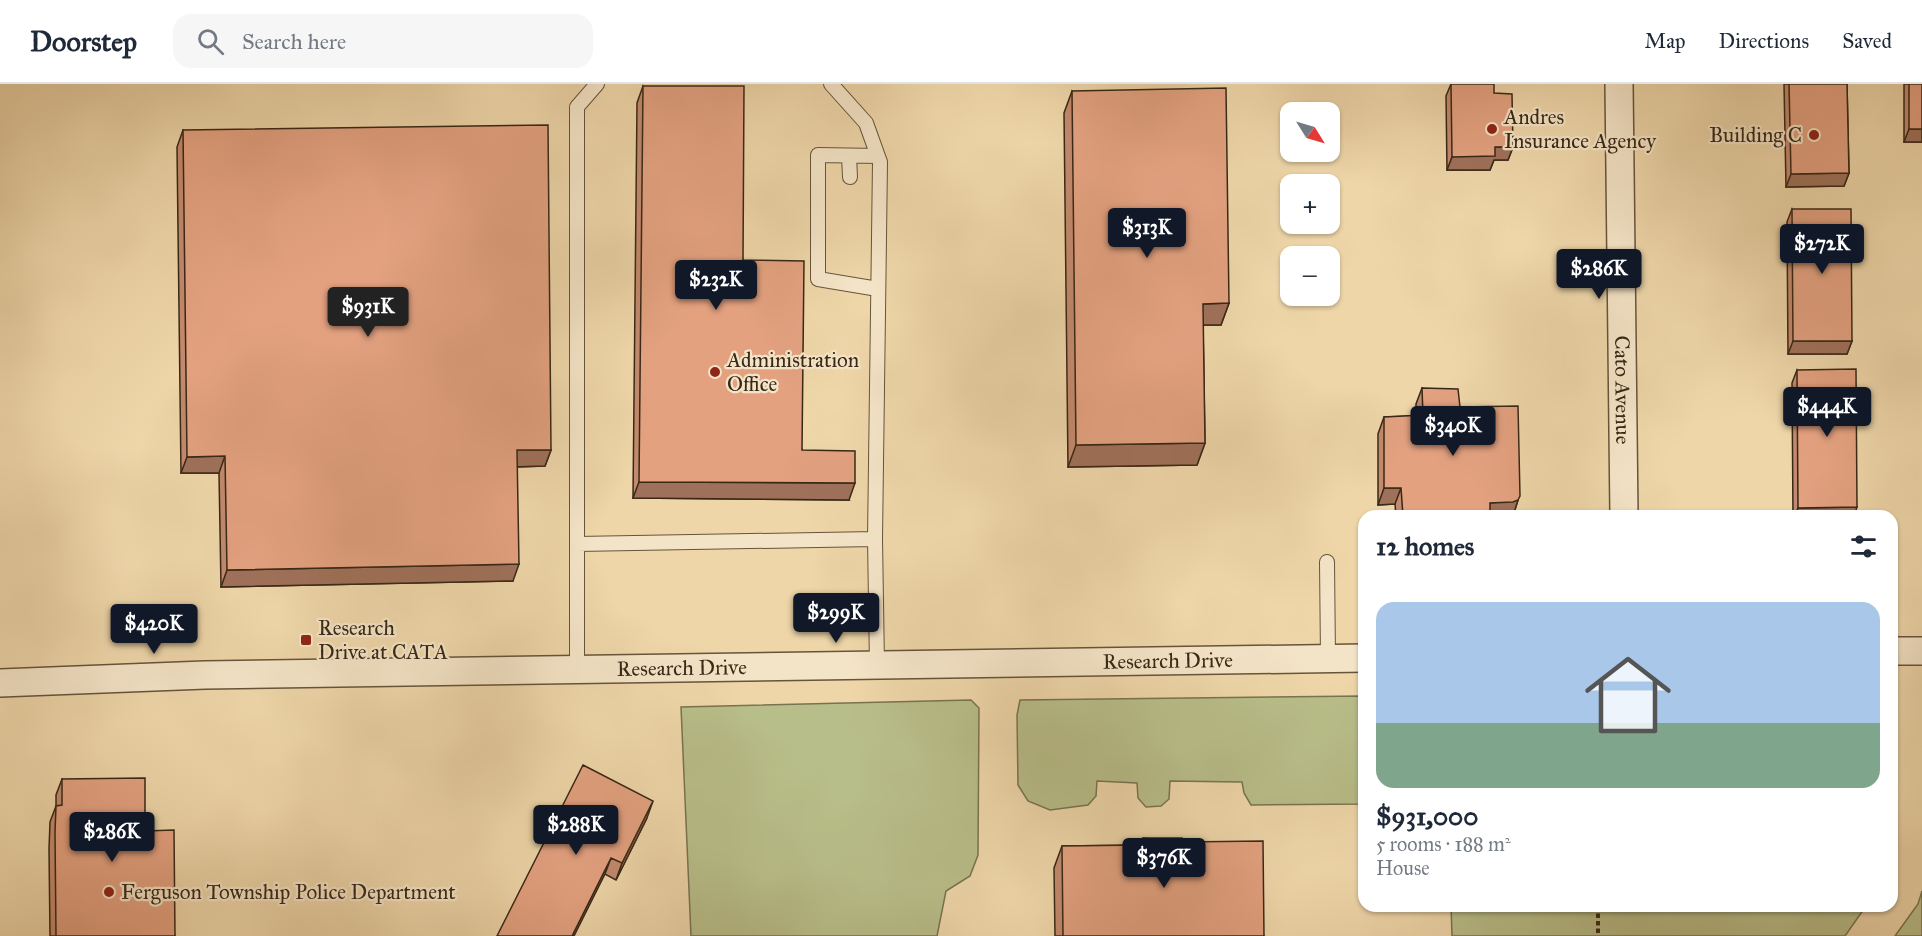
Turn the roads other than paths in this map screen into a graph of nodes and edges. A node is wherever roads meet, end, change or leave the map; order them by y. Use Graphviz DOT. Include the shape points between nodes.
graph roads {
  1 [pos="597,84"];
  2 [pos="831,84"];
  3 [pos="1619,84"];
  4 [pos="849,156"];
  5 [pos="878,156"];
  6 [pos="850,177"];
  7 [pos="878,289"];
  8 [pos="1624,510"];
  9 [pos="875,539"];
  10 [pos="577,544"];
  11 [pos="1327,562"];
  12 [pos="1898,651"];
  13 [pos="1922,651"];
  14 [pos="1358,657"];
  15 [pos="1328,658"];
  16 [pos="877,666"];
  17 [pos="577,670"];
  18 [pos="0,683"];
  1 -- 10 [label="lane" via="577,106"];
  2 -- 5 [label="lane" via="866,123"];
  3 -- 8 [label="street, Cato Avenue"];
  4 -- 5 [label="lane"];
  4 -- 6 [label="lane"];
  4 -- 7 [label="lane" via="818,155 818,279 849,277"];
  5 -- 7 [label="lane"];
  7 -- 9 [label="lane"];
  9 -- 10 [label="lane"];
  9 -- 16 [label="lane"];
  10 -- 17 [label="lane"];
  11 -- 15 [label="lane"];
  12 -- 13 [label="street"];
  14 -- 15 [label="street, Research Drive"];
  15 -- 16 [label="street, Research Drive"];
  16 -- 17 [label="street, Research Drive"];
  17 -- 18 [label="street, Research Drive" via="205,675"];
}
